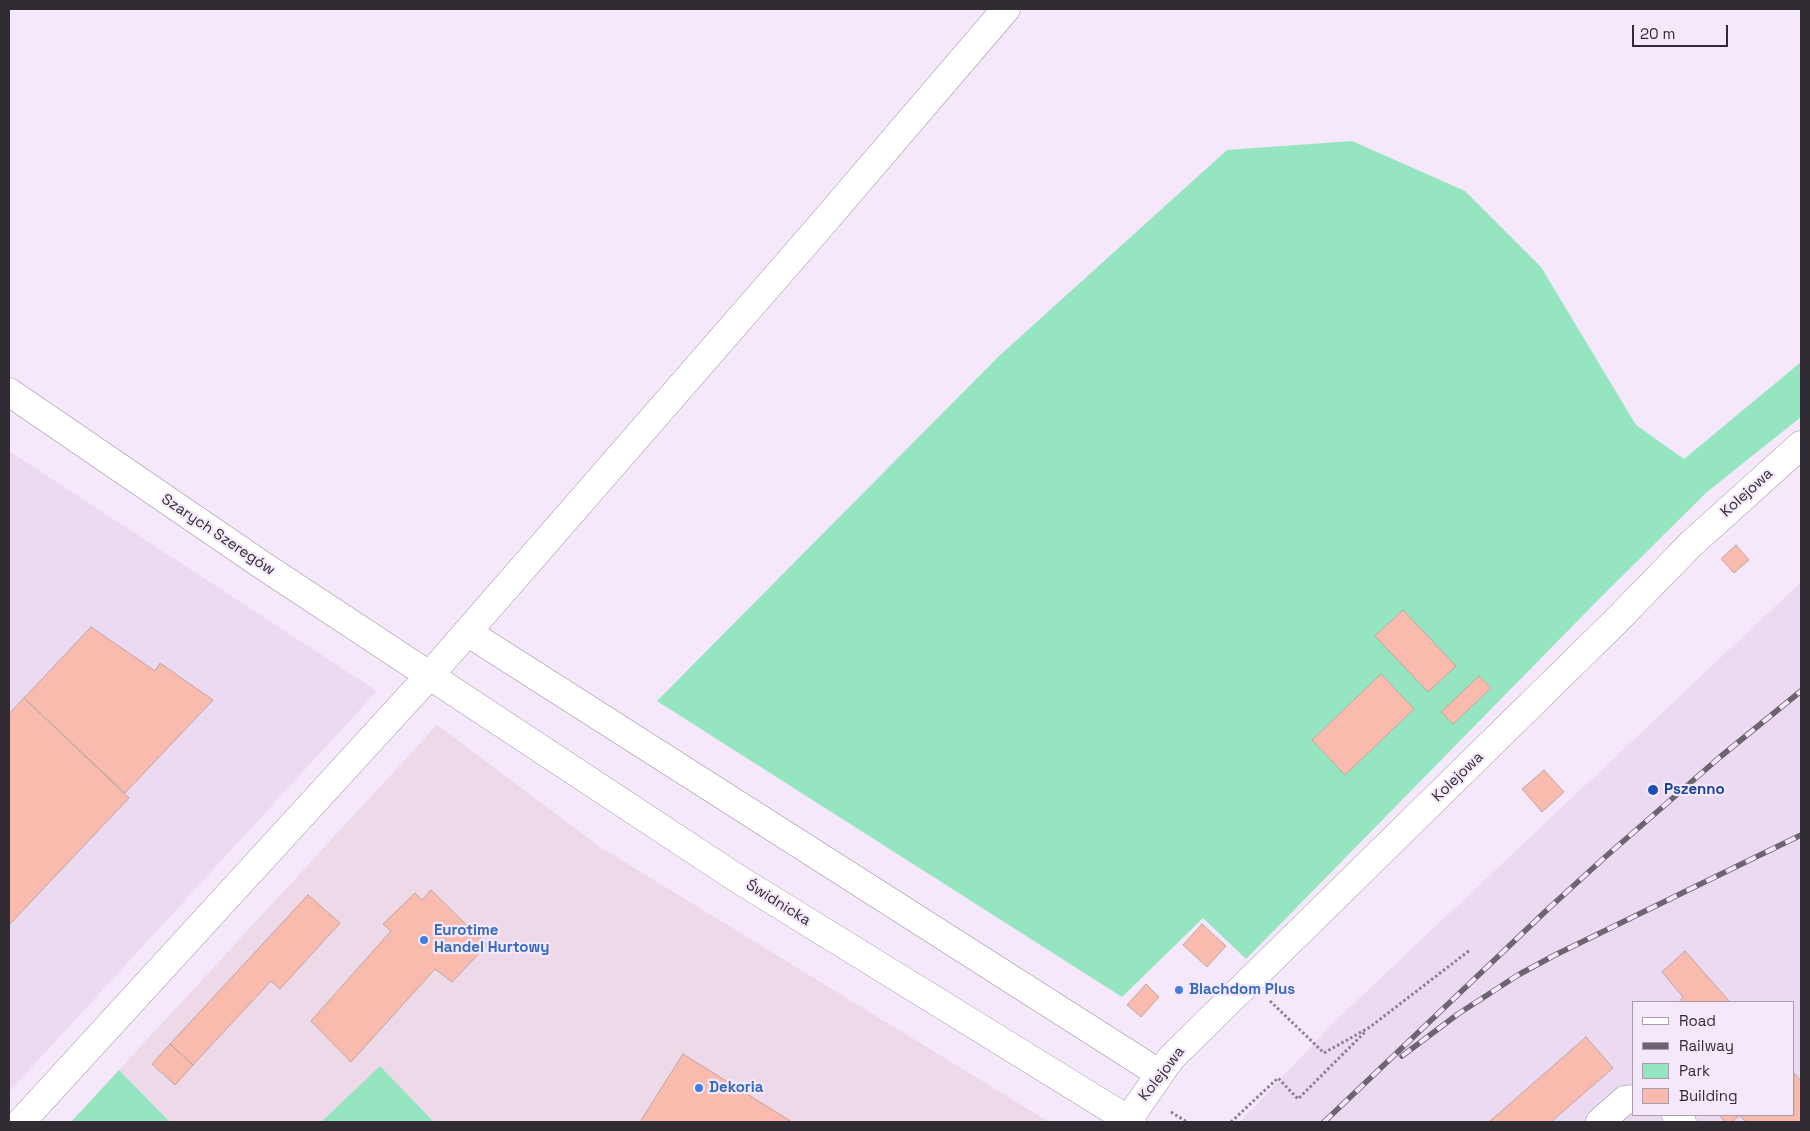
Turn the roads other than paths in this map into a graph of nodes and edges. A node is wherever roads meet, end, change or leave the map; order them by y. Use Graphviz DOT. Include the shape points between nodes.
graph roads {
  1 [pos="1006,9"];
  2 [pos="9,392"];
  3 [pos="1801,445"];
  4 [pos="467,632"];
  5 [pos="429,676"];
  6 [pos="1160,1074"];
  7 [pos="1632,1100"];
  8 [pos="1130,1121"];
  9 [pos="21,1122"];
  10 [pos="1600,1122"];
  1 -- 4 [label="main road"];
  2 -- 5 [label="main road, Szarych Szeregów"];
  3 -- 6 [label="main road, Kolejowa" via="1691,544 1171,1058"];
  4 -- 5 [label="main road"];
  4 -- 6 [label="main road"];
  5 -- 8 [label="main road, Świdnicka" via="735,877"];
  5 -- 9 [label="main road"];
  6 -- 8 [label="main road, Kolejowa"];
  7 -- 10 [label="main road" via="1625,1100"];
}
